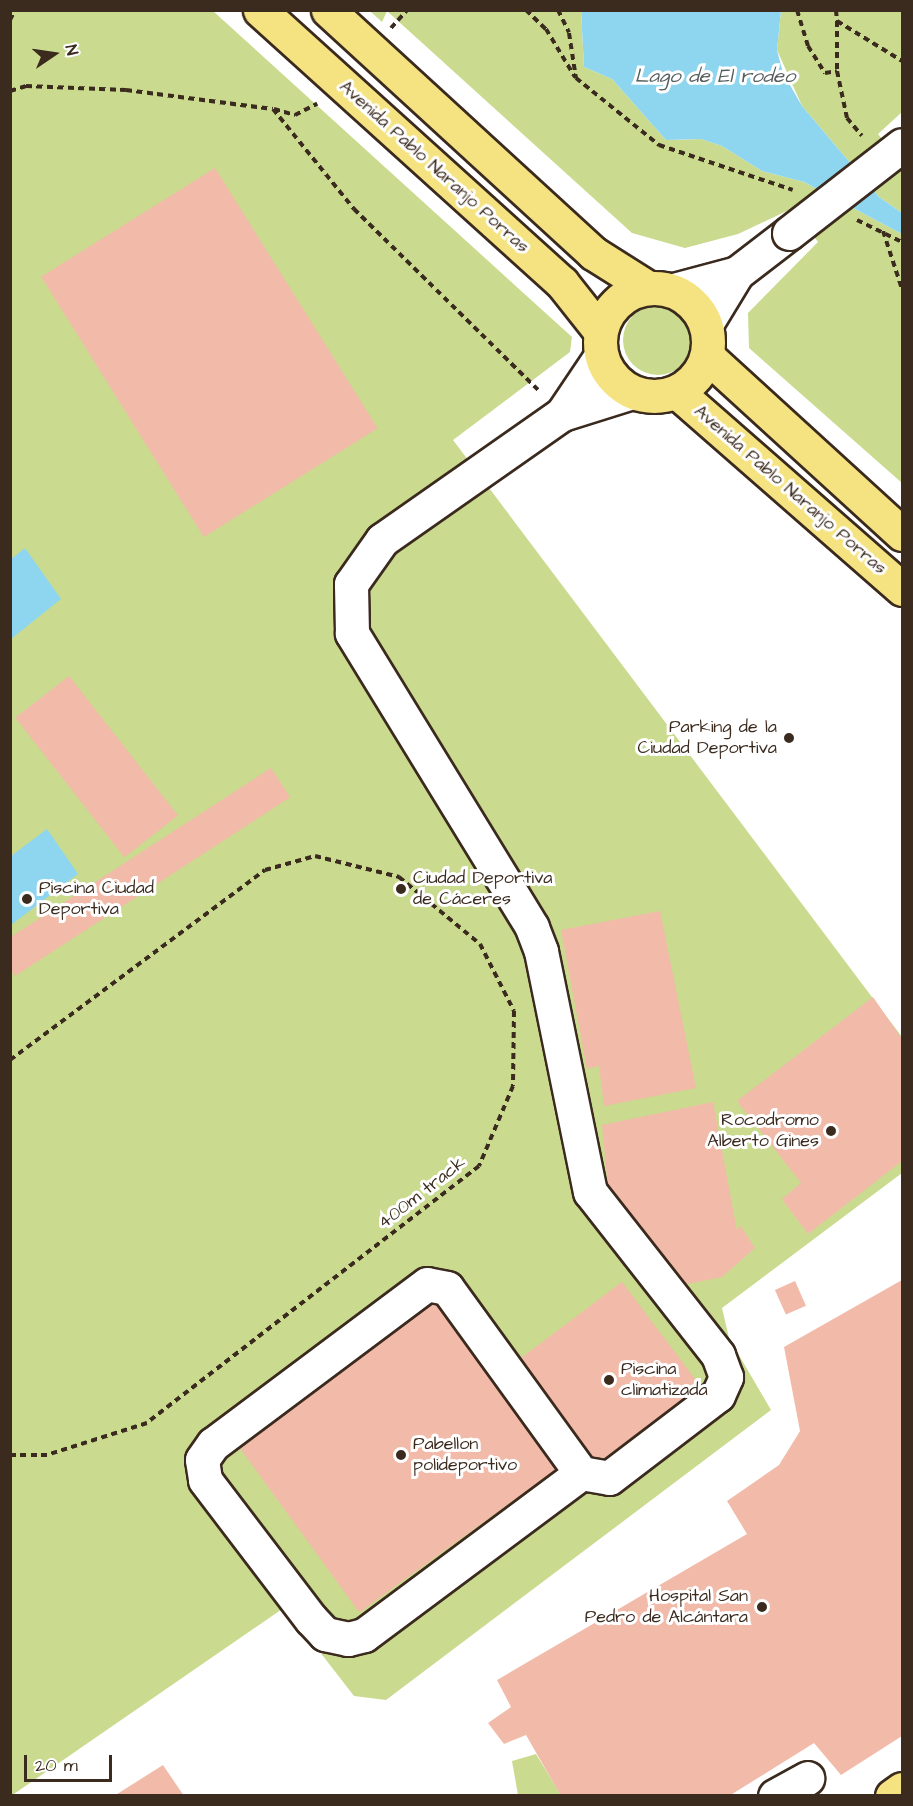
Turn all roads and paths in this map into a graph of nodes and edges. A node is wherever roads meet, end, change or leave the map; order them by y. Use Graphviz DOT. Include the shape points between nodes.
graph roads {
  1 [pos="15,10"];
  2 [pos="260,10"];
  3 [pos="328,10"];
  4 [pos="526,10"];
  5 [pos="558,10"];
  6 [pos="797,10"];
  7 [pos="836,10"];
  8 [pos="10,20"];
  9 [pos="837,21"];
  10 [pos="903,61"];
  11 [pos="837,71"];
  12 [pos="576,78"];
  13 [pos="338,81"];
  14 [pos="10,91"];
  15 [pos="273,109"];
  16 [pos="868,143"];
  17 [pos="903,145"];
  18 [pos="796,191"];
  19 [pos="853,219"];
  20 [pos="882,231"];
  21 [pos="903,242"];
  22 [pos="737,273"];
  23 [pos="660,289"];
  24 [pos="903,289"];
  25 [pos="706,324"];
  26 [pos="601,343"];
  27 [pos="707,356"];
  28 [pos="632,392"];
  29 [pos="677,392"];
  30 [pos="562,414"];
  31 [pos="903,534"];
  32 [pos="903,589"];
  33 [pos="10,1060"];
  34 [pos="10,1455"];
  35 [pos="581,1473"];
  36 [pos="807,1778"];
  37 [pos="903,1789"];
  38 [pos="774,1796"];
  39 [pos="891,1796"];
  1 -- 8 [label="path"];
  2 -- 13 [label="main road, Avenida Pablo Naranjo Porras"];
  3 -- 23 [label="main road" via="593,253"];
  4 -- 12 [label="path" via="546,29"];
  5 -- 12 [label="path" via="569,33"];
  6 -- 11 [label="path" via="808,46 825,73"];
  7 -- 9 [label="path"];
  9 -- 10 [label="path"];
  9 -- 11 [label="path"];
  11 -- 16 [label="path" via="847,118"];
  12 -- 18 [label="path" via="659,145"];
  13 -- 15 [label="path" via="312,109 296,115"];
  13 -- 26 [label="main road, Avenida Pablo Naranjo Porras" via="562,283"];
  14 -- 15 [label="path" via="26,86 126,90"];
  15 -- 30 [label="path" via="354,209"];
  17 -- 22 [label="street, bridge"];
  19 -- 20 [label="path"];
  20 -- 21 [label="path"];
  20 -- 24 [label="path"];
  22 -- 23 [label="street"];
  22 -- 25 [label="street"];
  23 -- 25 [label="main road" via="693,304"];
  23 -- 26 [label="main road" via="617,302"];
  25 -- 27 [label="main road"];
  26 -- 28 [label="main road" via="612,378"];
  26 -- 30 [label="street"];
  27 -- 29 [label="main road" via="696,377"];
  27 -- 31 [label="main road"];
  28 -- 29 [label="main road" via="654,397"];
  28 -- 30 [label="street"];
  29 -- 32 [label="main road, Avenida Pablo Naranjo Porras"];
  30 -- 35 [label="street" via="382,540 351,584 352,633 532,927 541,951 590,1192 718,1355 726,1377 718,1395 609,1478"];
  33 -- 34 [label="path, 400m track" via="265,870 315,856 399,877 480,944 514,1011 513,1086 479,1166 147,1423 47,1455"];
  35 -- 35 [label="street" via="364,1635 348,1639 325,1634 311,1619 205,1480 202,1460 213,1444 428,1284 447,1288"];
  36 -- 38 [label="street"];
  37 -- 39 [label="main road"];
}
